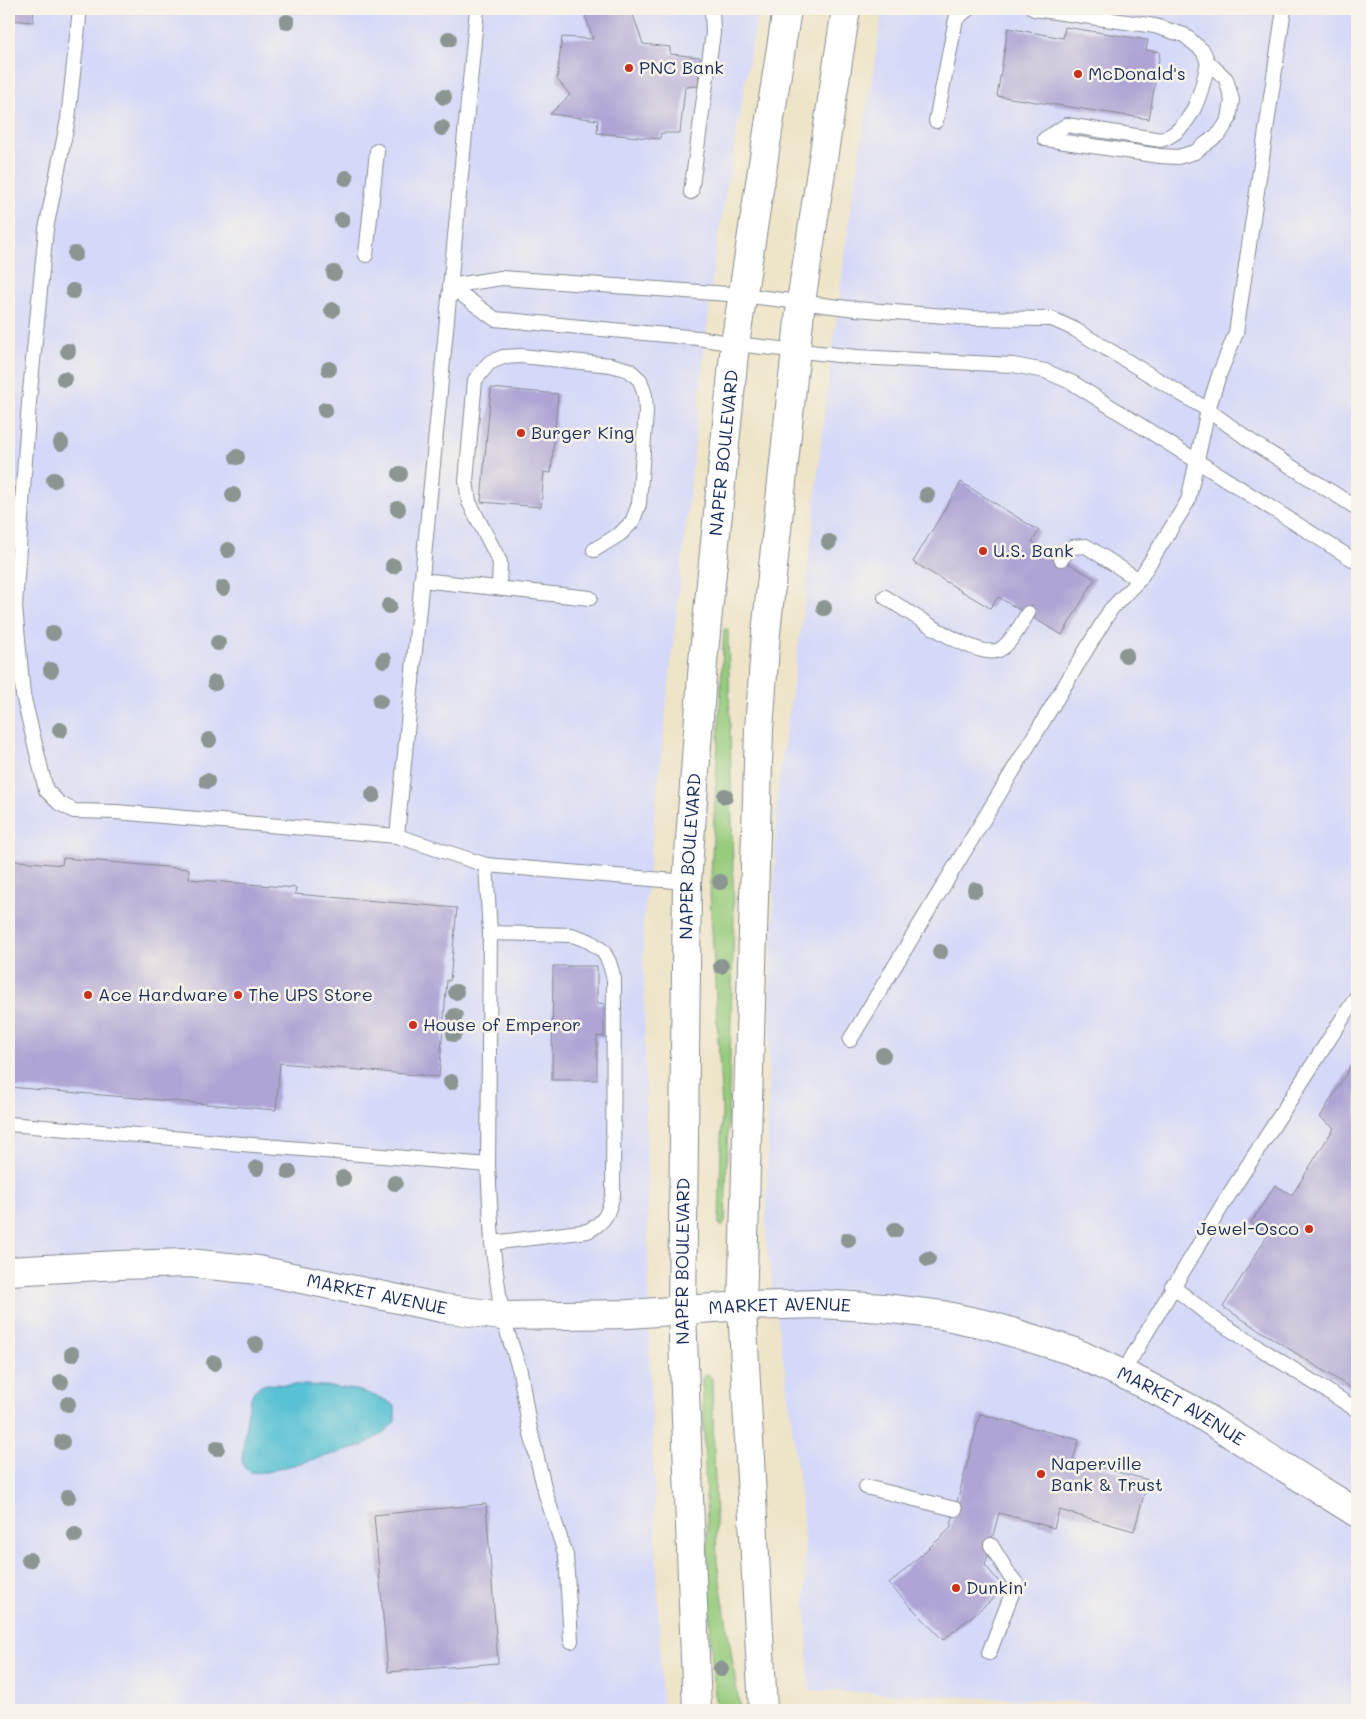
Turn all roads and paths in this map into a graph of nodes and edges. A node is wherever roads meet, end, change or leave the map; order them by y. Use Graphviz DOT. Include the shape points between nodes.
graph roads {
  1 [pos="80,9"];
  2 [pos="477,9"];
  3 [pos="712,9"];
  4 [pos="787,9"];
  5 [pos="846,9"];
  6 [pos="968,9"];
  7 [pos="1034,9"];
  8 [pos="1284,9"];
  9 [pos="1208,62"];
  10 [pos="936,121"];
  11 [pos="377,151"];
  12 [pos="690,192"];
  13 [pos="366,255"];
  14 [pos="450,286"];
  15 [pos="742,295"];
  16 [pos="801,302"];
  17 [pos="735,344"];
  18 [pos="795,350"];
  19 [pos="1208,410"];
  20 [pos="1197,462"];
  21 [pos="1357,508"];
  22 [pos="594,550"];
  23 [pos="1061,559"];
  24 [pos="1357,562"];
  25 [pos="421,580"];
  26 [pos="1140,580"];
  27 [pos="499,588"];
  28 [pos="885,597"];
  29 [pos="590,598"];
  30 [pos="1028,613"];
  31 [pos="397,836"];
  32 [pos="486,865"];
  33 [pos="687,882"];
  34 [pos="490,933"];
  35 [pos="1357,996"];
  36 [pos="850,1040"];
  37 [pos="9,1124"];
  38 [pos="488,1165"];
  39 [pos="492,1243"];
  40 [pos="9,1271"];
  41 [pos="1172,1286"];
  42 [pos="742,1306"];
  43 [pos="682,1311"];
  44 [pos="502,1316"];
  45 [pos="1122,1374"];
  46 [pos="1357,1410"];
  47 [pos="866,1487"];
  48 [pos="955,1509"];
  49 [pos="1357,1514"];
  50 [pos="991,1545"];
  51 [pos="571,1641"];
  52 [pos="989,1653"];
  53 [pos="697,1710"];
  54 [pos="763,1710"];
  1 -- 31 [label="lane" via="68,118 46,229 29,402 15,606 22,695 46,790 59,803 74,811"];
  2 -- 14 [label="lane"];
  3 -- 12 [label="lane" via="713,33"];
  4 -- 15 [label="main road, NAPER BOULEVARD"];
  5 -- 16 [label="main road"];
  6 -- 10 [label="lane" via="956,19"];
  7 -- 9 [label="lane" via="1155,26 1184,36 1203,51"];
  8 -- 19 [label="lane" via="1236,333"];
  9 -- 9 [label="lane" via="1226,80 1232,100 1228,119 1220,133 1195,152 1178,157 1160,156 1045,139 1067,125 1161,140 1172,136 1185,123 1196,104"];
  11 -- 13 [label="lane"];
  14 -- 15 [label="lane" via="501,278"];
  14 -- 17 [label="lane" via="495,319"];
  14 -- 25 [label="lane"];
  15 -- 16 [label="lane"];
  15 -- 17 [label="main road, NAPER BOULEVARD"];
  16 -- 18 [label="main road"];
  16 -- 19 [label="lane" via="971,318 1052,318"];
  17 -- 18 [label="lane"];
  17 -- 33 [label="main road, NAPER BOULEVARD" via="703,662"];
  18 -- 20 [label="lane" via="857,357 1013,365 1045,371 1073,383"];
  18 -- 42 [label="main road" via="759,729"];
  19 -- 20 [label="lane"];
  19 -- 21 [label="lane" via="1252,442"];
  20 -- 24 [label="lane"];
  20 -- 26 [label="lane" via="1188,501"];
  22 -- 27 [label="lane" via="620,534 632,522 639,504 646,412 640,380 630,370 611,365 521,356 489,362 475,380 466,481 469,502 500,562"];
  23 -- 26 [label="lane" via="1072,547 1086,546"];
  25 -- 27 [label="lane"];
  25 -- 31 [label="lane"];
  26 -- 36 [label="lane" via="1111,609"];
  27 -- 29 [label="lane"];
  28 -- 30 [label="lane" via="959,642 982,651 996,651 1011,639"];
  31 -- 32 [label="lane"];
  32 -- 33 [label="lane"];
  32 -- 34 [label="lane"];
  33 -- 43 [label="main road, NAPER BOULEVARD"];
  34 -- 38 [label="lane"];
  34 -- 39 [label="lane" via="572,935 589,941 603,951 614,979 613,1194 608,1213 588,1232"];
  35 -- 41 [label="lane"];
  37 -- 38 [label="lane"];
  38 -- 39 [label="lane"];
  39 -- 44 [label="lane"];
  40 -- 44 [label="main road, MARKET AVENUE" via="190,1263 258,1270 442,1308"];
  41 -- 45 [label="lane"];
  41 -- 46 [label="lane" via="1211,1317"];
  42 -- 43 [label="main road, MARKET AVENUE"];
  42 -- 45 [label="main road, MARKET AVENUE" via="820,1304 942,1316 989,1325 1072,1351"];
  42 -- 54 [label="main road"];
  43 -- 44 [label="main road, MARKET AVENUE"];
  43 -- 53 [label="main road, NAPER BOULEVARD"];
  44 -- 51 [label="lane" via="520,1371 546,1495 566,1556"];
  45 -- 49 [label="main road, MARKET AVENUE" via="1193,1410"];
  47 -- 48 [label="lane"];
  50 -- 52 [label="lane" via="1016,1583"];
}
